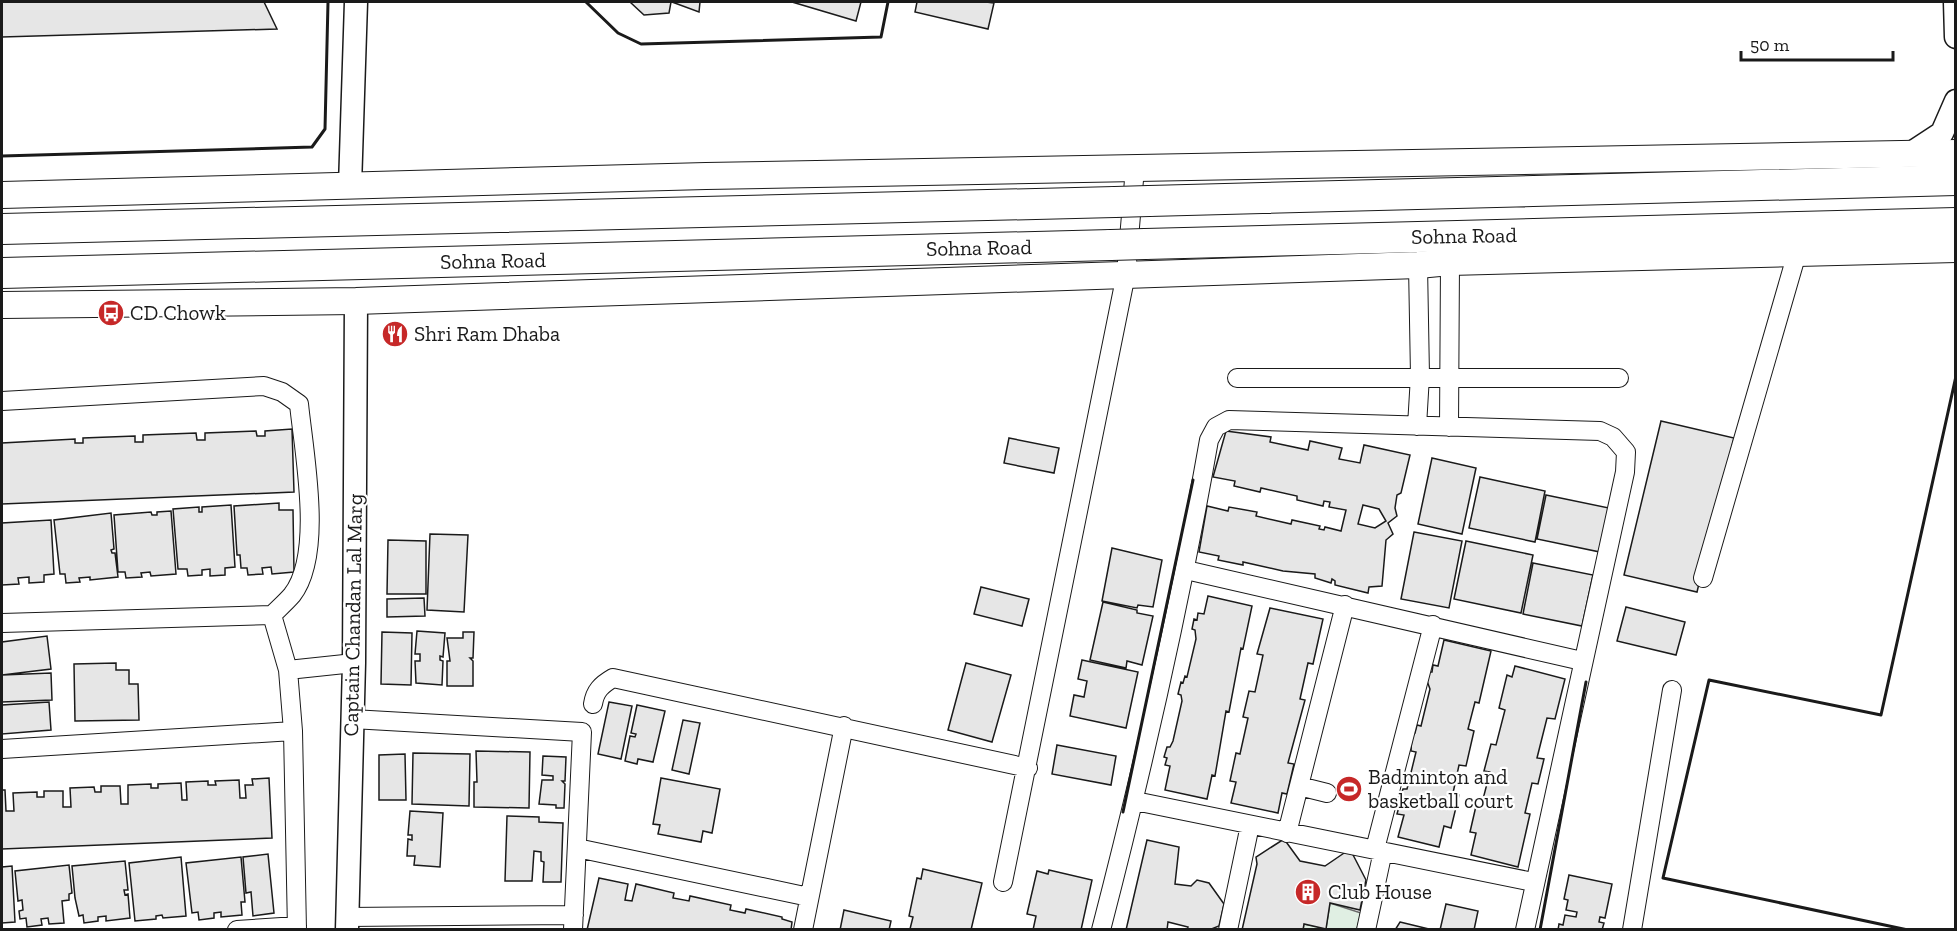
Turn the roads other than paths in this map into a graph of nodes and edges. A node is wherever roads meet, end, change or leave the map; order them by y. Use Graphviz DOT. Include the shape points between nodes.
graph roads {
  1 [pos="356,2"];
  2 [pos="1955,2"];
  3 [pos="1956,37"];
  4 [pos="1956,101"];
  5 [pos="1956,153"];
  6 [pos="1910,154"];
  7 [pos="1135,168"];
  8 [pos="1956,180"];
  9 [pos="350,186"];
  10 [pos="2,195"];
  11 [pos="1956,223"];
  12 [pos="2,229"];
  13 [pos="1956,249"];
  14 [pos="1797,253"];
  15 [pos="1450,261"];
  16 [pos="1418,265"];
  17 [pos="2,273"];
  18 [pos="1125,274"];
  19 [pos="356,301"];
  20 [pos="2,305"];
  21 [pos="1420,376"];
  22 [pos="1451,377"];
  23 [pos="1237,378"];
  24 [pos="1619,378"];
  25 [pos="2,401"];
  26 [pos="1417,426"];
  27 [pos="1449,427"];
  28 [pos="1186,570"];
  29 [pos="1703,578"];
  30 [pos="1345,605"];
  31 [pos="272,615"];
  32 [pos="2,622"];
  33 [pos="1433,626"];
  34 [pos="1582,661"];
  35 [pos="354,663"];
  36 [pos="288,670"];
  37 [pos="1672,690"];
  38 [pos="593,704"];
  39 [pos="352,719"];
  40 [pos="844,726"];
  41 [pos="293,731"];
  42 [pos="2,749"];
  43 [pos="1028,768"];
  44 [pos="1299,786"];
  45 [pos="1327,793"];
  46 [pos="1134,801"];
  47 [pos="1250,825"];
  48 [pos="1287,833"];
  49 [pos="577,848"];
  50 [pos="1379,850"];
  51 [pos="1003,882"];
  52 [pos="1533,882"];
  53 [pos="809,897"];
  54 [pos="574,922"];
  55 [pos="347,923"];
  56 [pos="297,928"];
  57 [pos="237,930"];
  58 [pos="802,930"];
  59 [pos="1101,930"];
  60 [pos="1228,930"];
  61 [pos="1366,930"];
  62 [pos="1525,930"];
  63 [pos="1632,930"];
  1 -- 9 [label="street"];
  2 -- 3 [label="street"];
  4 -- 6 [label="street" via="1942,133"];
  5 -- 6 [label="main road"];
  6 -- 7 [label="main road"];
  7 -- 9 [label="main road"];
  7 -- 18 [label="street"];
  8 -- 12 [label="highway, Sohna Road, bridge"];
  9 -- 10 [label="main road"];
  11 -- 17 [label="highway, Sohna Road, bridge"];
  13 -- 14 [label="main road"];
  14 -- 15 [label="main road"];
  14 -- 29 [label="street"];
  15 -- 16 [label="main road"];
  15 -- 22 [label="street"];
  16 -- 18 [label="main road"];
  16 -- 21 [label="street"];
  18 -- 19 [label="main road"];
  18 -- 43 [label="street"];
  19 -- 20 [label="main road"];
  19 -- 35 [label="street, Captain Chandan Lal Marg"];
  21 -- 22 [label="street"];
  21 -- 23 [label="street"];
  21 -- 26 [label="street"];
  22 -- 24 [label="street"];
  22 -- 27 [label="street"];
  25 -- 31 [label="street" via="264,386 299,404 311,532 303,573 292,595"];
  26 -- 27 [label="street"];
  26 -- 28 [label="street" via="1229,420 1216,427 1209,440"];
  27 -- 34 [label="street" via="1600,431 1613,436 1626,452 1625,472"];
  28 -- 30 [label="street"];
  28 -- 46 [label="street"];
  30 -- 33 [label="street"];
  30 -- 44 [label="street"];
  31 -- 32 [label="street"];
  31 -- 36 [label="street"];
  33 -- 34 [label="street"];
  33 -- 50 [label="street"];
  34 -- 52 [label="street"];
  35 -- 36 [label="street"];
  35 -- 39 [label="street, Captain Chandan Lal Marg"];
  36 -- 41 [label="street"];
  37 -- 63 [label="street"];
  38 -- 40 [label="street" via="602,684 613,678"];
  39 -- 49 [label="street" via="582,732"];
  39 -- 55 [label="street, Captain Chandan Lal Marg"];
  40 -- 43 [label="street"];
  40 -- 53 [label="street"];
  41 -- 42 [label="street"];
  41 -- 56 [label="street"];
  43 -- 51 [label="street"];
  44 -- 45 [label="street"];
  44 -- 48 [label="street"];
  46 -- 47 [label="street"];
  46 -- 59 [label="street"];
  47 -- 48 [label="street"];
  47 -- 60 [label="street"];
  48 -- 50 [label="street"];
  49 -- 53 [label="street"];
  49 -- 54 [label="street"];
  50 -- 52 [label="street"];
  50 -- 61 [label="street"];
  52 -- 62 [label="street"];
  53 -- 58 [label="street"];
  54 -- 55 [label="street"];
  56 -- 57 [label="street"];
}
